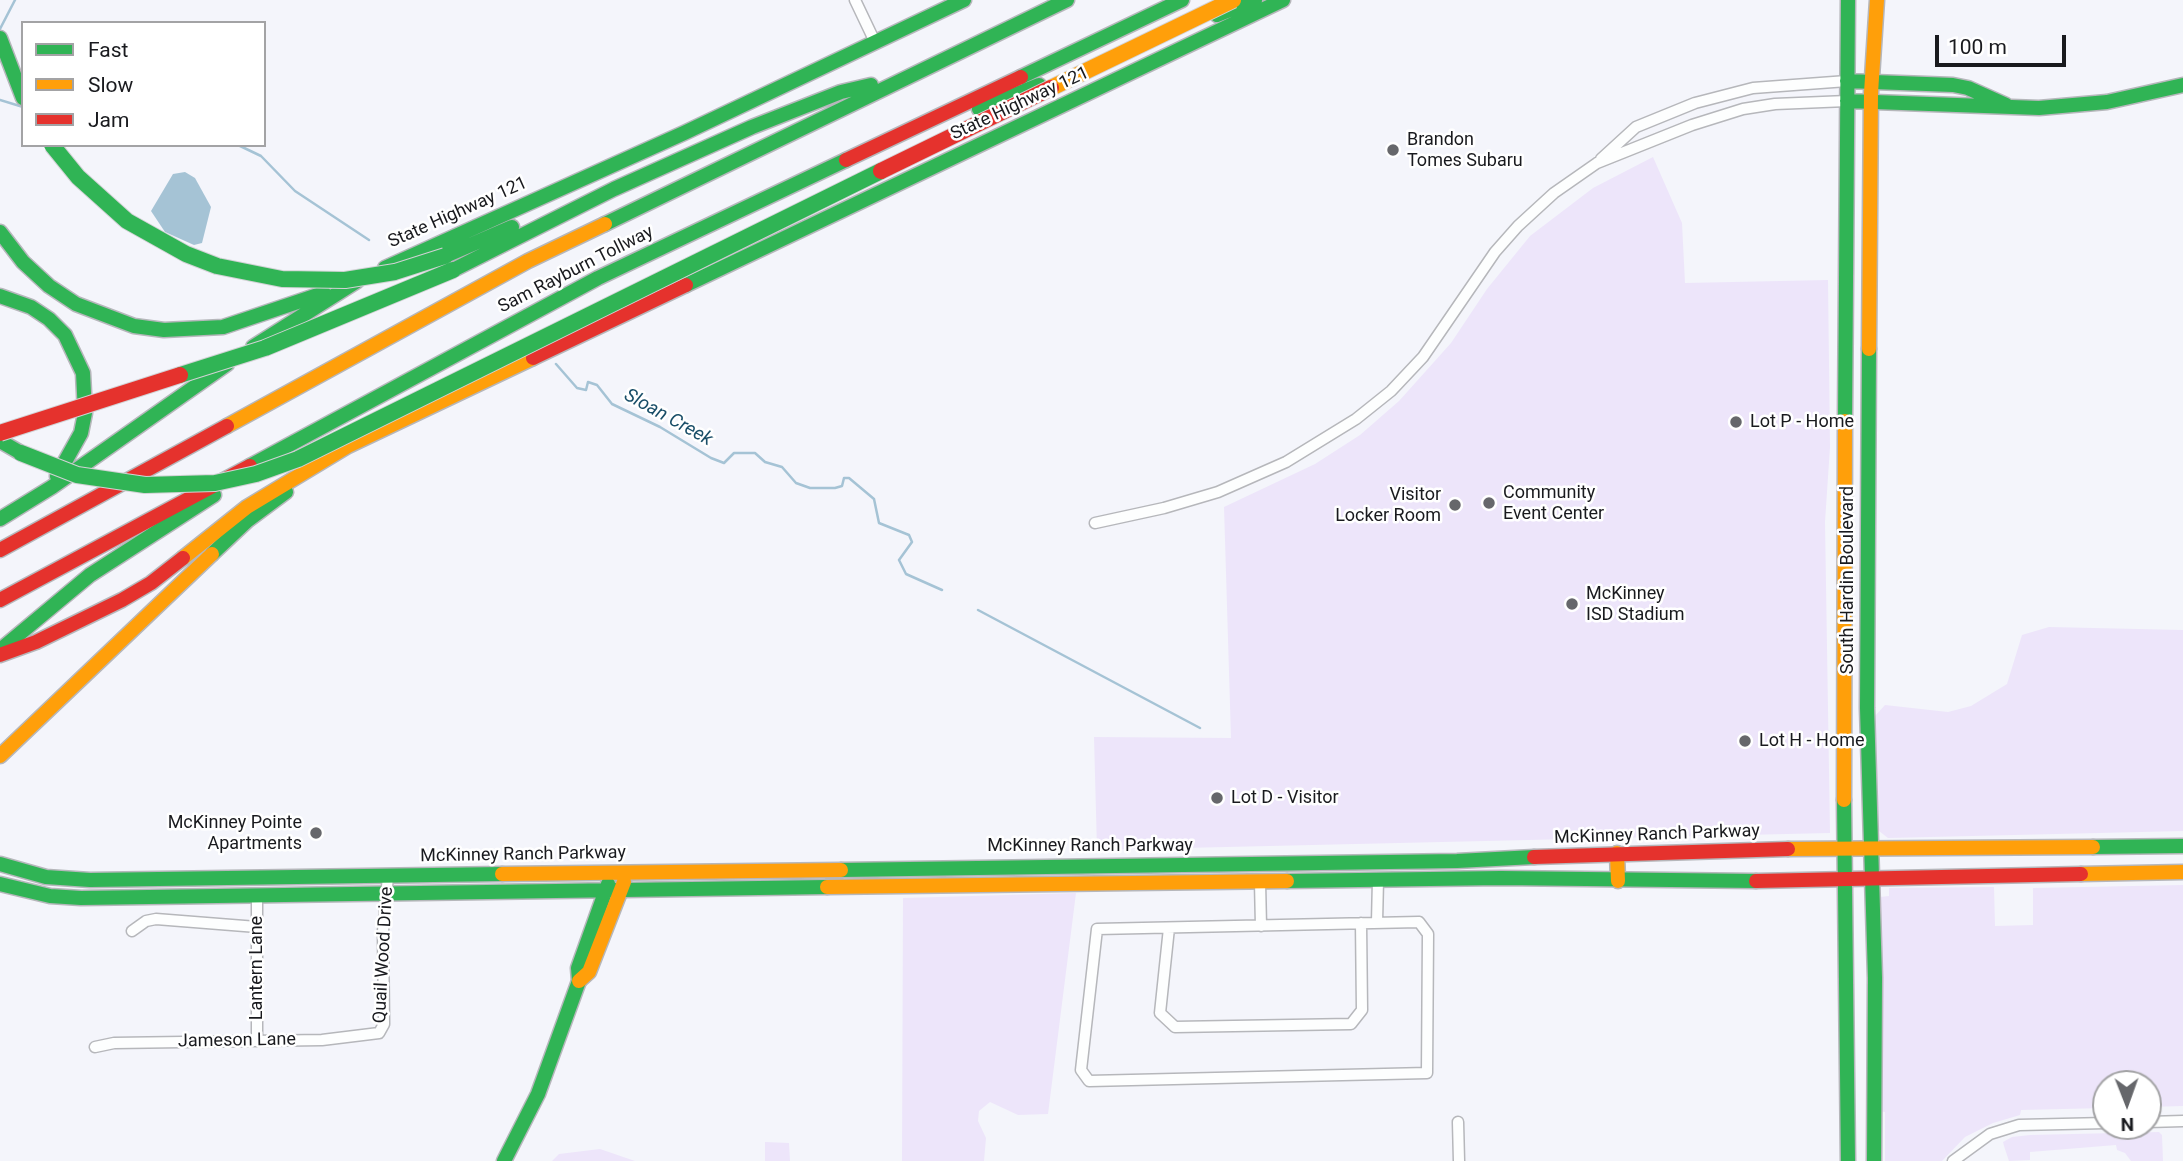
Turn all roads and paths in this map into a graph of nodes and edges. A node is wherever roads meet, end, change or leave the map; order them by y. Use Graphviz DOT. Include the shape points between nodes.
graph roads {
  1 [pos="855,0"];
  2 [pos="964,0"];
  3 [pos="1067,0"];
  4 [pos="1182,0"];
  5 [pos="1233,0"];
  6 [pos="1255,0"];
  7 [pos="1283,0"];
  8 [pos="1848,0"];
  9 [pos="1877,0"];
  10 [pos="0,38"];
  11 [pos="875,42"];
  12 [pos="903,79"];
  13 [pos="1847,81"];
  14 [pos="1871,82"];
  15 [pos="2183,85"];
  16 [pos="21,93"];
  17 [pos="1847,101"];
  18 [pos="1871,102"];
  19 [pos="2011,107"];
  20 [pos="908,129"];
  21 [pos="54,147"];
  22 [pos="1597,163"];
  23 [pos="0,232"];
  24 [pos="449,263"];
  25 [pos="348,285"];
  26 [pos="0,296"];
  27 [pos="395,425"];
  28 [pos="0,433"];
  29 [pos="302,436"];
  30 [pos="0,441"];
  31 [pos="51,487"];
  32 [pos="0,519"];
  33 [pos="1095,523"];
  34 [pos="0,550"];
  35 [pos="0,600"];
  36 [pos="1844,604"];
  37 [pos="1867,604"];
  38 [pos="0,650"];
  39 [pos="0,656"];
  40 [pos="0,756"];
  41 [pos="2183,846"];
  42 [pos="1843,848"];
  43 [pos="1872,848"];
  44 [pos="1617,853"];
  45 [pos="1378,862"];
  46 [pos="0,864"];
  47 [pos="620,872"];
  48 [pos="2183,872"];
  49 [pos="1872,879"];
  50 [pos="77,880"];
  51 [pos="1378,880"];
  52 [pos="1843,880"];
  53 [pos="1618,881"];
  54 [pos="1260,882"];
  55 [pos="0,884"];
  56 [pos="387,885"];
  57 [pos="613,890"];
  58 [pos="26,892"];
  59 [pos="257,895"];
  60 [pos="1377,922"];
  61 [pos="1361,923"];
  62 [pos="257,926"];
  63 [pos="1261,926"];
  64 [pos="1169,928"];
  65 [pos="132,931"];
  66 [pos="379,1034"];
  67 [pos="257,1041"];
  68 [pos="95,1047"];
  69 [pos="2183,1121"];
  70 [pos="1458,1122"];
  71 [pos="2092,1122"];
  72 [pos="2162,1122"];
  73 [pos="504,1161"];
  74 [pos="1459,1161"];
  75 [pos="1848,1161"];
  76 [pos="1874,1161"];
  77 [pos="1953,1161"];
  1 -- 11 [label="street"];
  2 -- 11 [label="main road, State Highway 121"];
  3 -- 12 [label="main road, Sam Rayburn Tollway"];
  4 -- 20 [label="main road, Sam Rayburn Tollway"];
  5 -- 30 [label="main road, bridge" via="298,459 215,483 108,482 49,465"];
  6 -- 20 [label="main road" via="967,114"];
  7 -- 27 [label="main road, State Highway 121"];
  8 -- 13 [label="main road, South Hardin Boulevard"];
  9 -- 14 [label="main road, South Hardin Boulevard"];
  10 -- 16 [label="main road"];
  11 -- 25 [label="main road, State Highway 121"];
  12 -- 24 [label="main road" via="841,92 752,127"];
  12 -- 34 [label="main road, Sam Rayburn Tollway" via="528,261"];
  13 -- 14 [label="main road"];
  13 -- 17 [label="main road, South Hardin Boulevard"];
  13 -- 22 [label="street" via="1754,88 1695,103 1636,127"];
  14 -- 18 [label="main road, South Hardin Boulevard"];
  14 -- 19 [label="main road" via="1953,85"];
  15 -- 19 [label="main road" via="2107,102"];
  17 -- 18 [label="main road"];
  17 -- 22 [label="street" via="1743,109"];
  17 -- 36 [label="main road, South Hardin Boulevard"];
  18 -- 19 [label="main road"];
  18 -- 37 [label="main road, South Hardin Boulevard"];
  20 -- 29 [label="main road, Sam Rayburn Tollway" via="598,278"];
  21 -- 24 [label="main road, bridge" via="78,177 127,221 216,266 282,279 345,281"];
  22 -- 33 [label="street" via="1554,192 1507,238 1423,357 1362,414 1304,452 1245,481 1183,503"];
  23 -- 25 [label="main road" via="49,286 76,304 134,326 164,330 223,327"];
  24 -- 28 [label="main road, bridge" via="265,348"];
  25 -- 31 [label="main road, State Highway 121"];
  26 -- 31 [label="main road" via="32,307 49,319 65,335 83,373 81,433"];
  27 -- 39 [label="main road" via="289,479 122,600"];
  27 -- 40 [label="main road" via="247,521"];
  29 -- 35 [label="main road, Sam Rayburn Tollway"];
  29 -- 38 [label="main road" via="90,575"];
  31 -- 32 [label="main road, State Highway 121"];
  36 -- 37 [label="main road"];
  36 -- 42 [label="main road, South Hardin Boulevard"];
  37 -- 43 [label="main road, South Hardin Boulevard"];
  41 -- 43 [label="main road, McKinney Ranch Parkway"];
  42 -- 43 [label="main road, McKinney Ranch Parkway"];
  42 -- 44 [label="main road, McKinney Ranch Parkway"];
  42 -- 52 [label="main road, South Hardin Boulevard"];
  43 -- 49 [label="main road, South Hardin Boulevard"];
  44 -- 45 [label="main road, McKinney Ranch Parkway"];
  44 -- 53 [label="main road"];
  45 -- 47 [label="main road, McKinney Ranch Parkway"];
  45 -- 51 [label="main road"];
  46 -- 50 [label="main road, McKinney Ranch Parkway"];
  47 -- 56 [label="main road, McKinney Ranch Parkway"];
  47 -- 57 [label="main road"];
  48 -- 49 [label="main road, McKinney Ranch Parkway"];
  49 -- 52 [label="main road, McKinney Ranch Parkway"];
  49 -- 76 [label="main road, South Hardin Boulevard"];
  50 -- 56 [label="main road, McKinney Ranch Parkway"];
  50 -- 58 [label="main road" via="74,885 40,883"];
  51 -- 53 [label="main road, McKinney Ranch Parkway"];
  51 -- 54 [label="main road, McKinney Ranch Parkway"];
  51 -- 60 [label="street"];
  52 -- 53 [label="main road, McKinney Ranch Parkway"];
  52 -- 75 [label="main road, South Hardin Boulevard"];
  54 -- 57 [label="main road, McKinney Ranch Parkway"];
  54 -- 63 [label="street"];
  55 -- 58 [label="main road, McKinney Ranch Parkway"];
  56 -- 57 [label="main road, McKinney Ranch Parkway"];
  56 -- 59 [label="main road, McKinney Ranch Parkway"];
  56 -- 66 [label="street, Quail Wood Drive" via="382,942 384,1024"];
  57 -- 73 [label="main road" via="589,972 579,981 532,1110"];
  58 -- 59 [label="main road, McKinney Ranch Parkway" via="73,898"];
  59 -- 62 [label="street, Lantern Lane"];
  60 -- 61 [label="street"];
  60 -- 64 [label="street" via="1419,922 1429,934 1427,1073 1089,1081 1081,1070 1097,929"];
  61 -- 63 [label="street"];
  61 -- 64 [label="street" via="1362,1010 1351,1024 1175,1027 1160,1013"];
  62 -- 65 [label="street" via="156,919"];
  62 -- 67 [label="street, Lantern Lane"];
  63 -- 64 [label="street"];
  66 -- 67 [label="street, Jameson Lane"];
  67 -- 68 [label="street, Jameson Lane"];
  69 -- 72 [label="street"];
  70 -- 74 [label="street"];
  71 -- 77 [label="street" via="2019,1125 1990,1133"];
}
